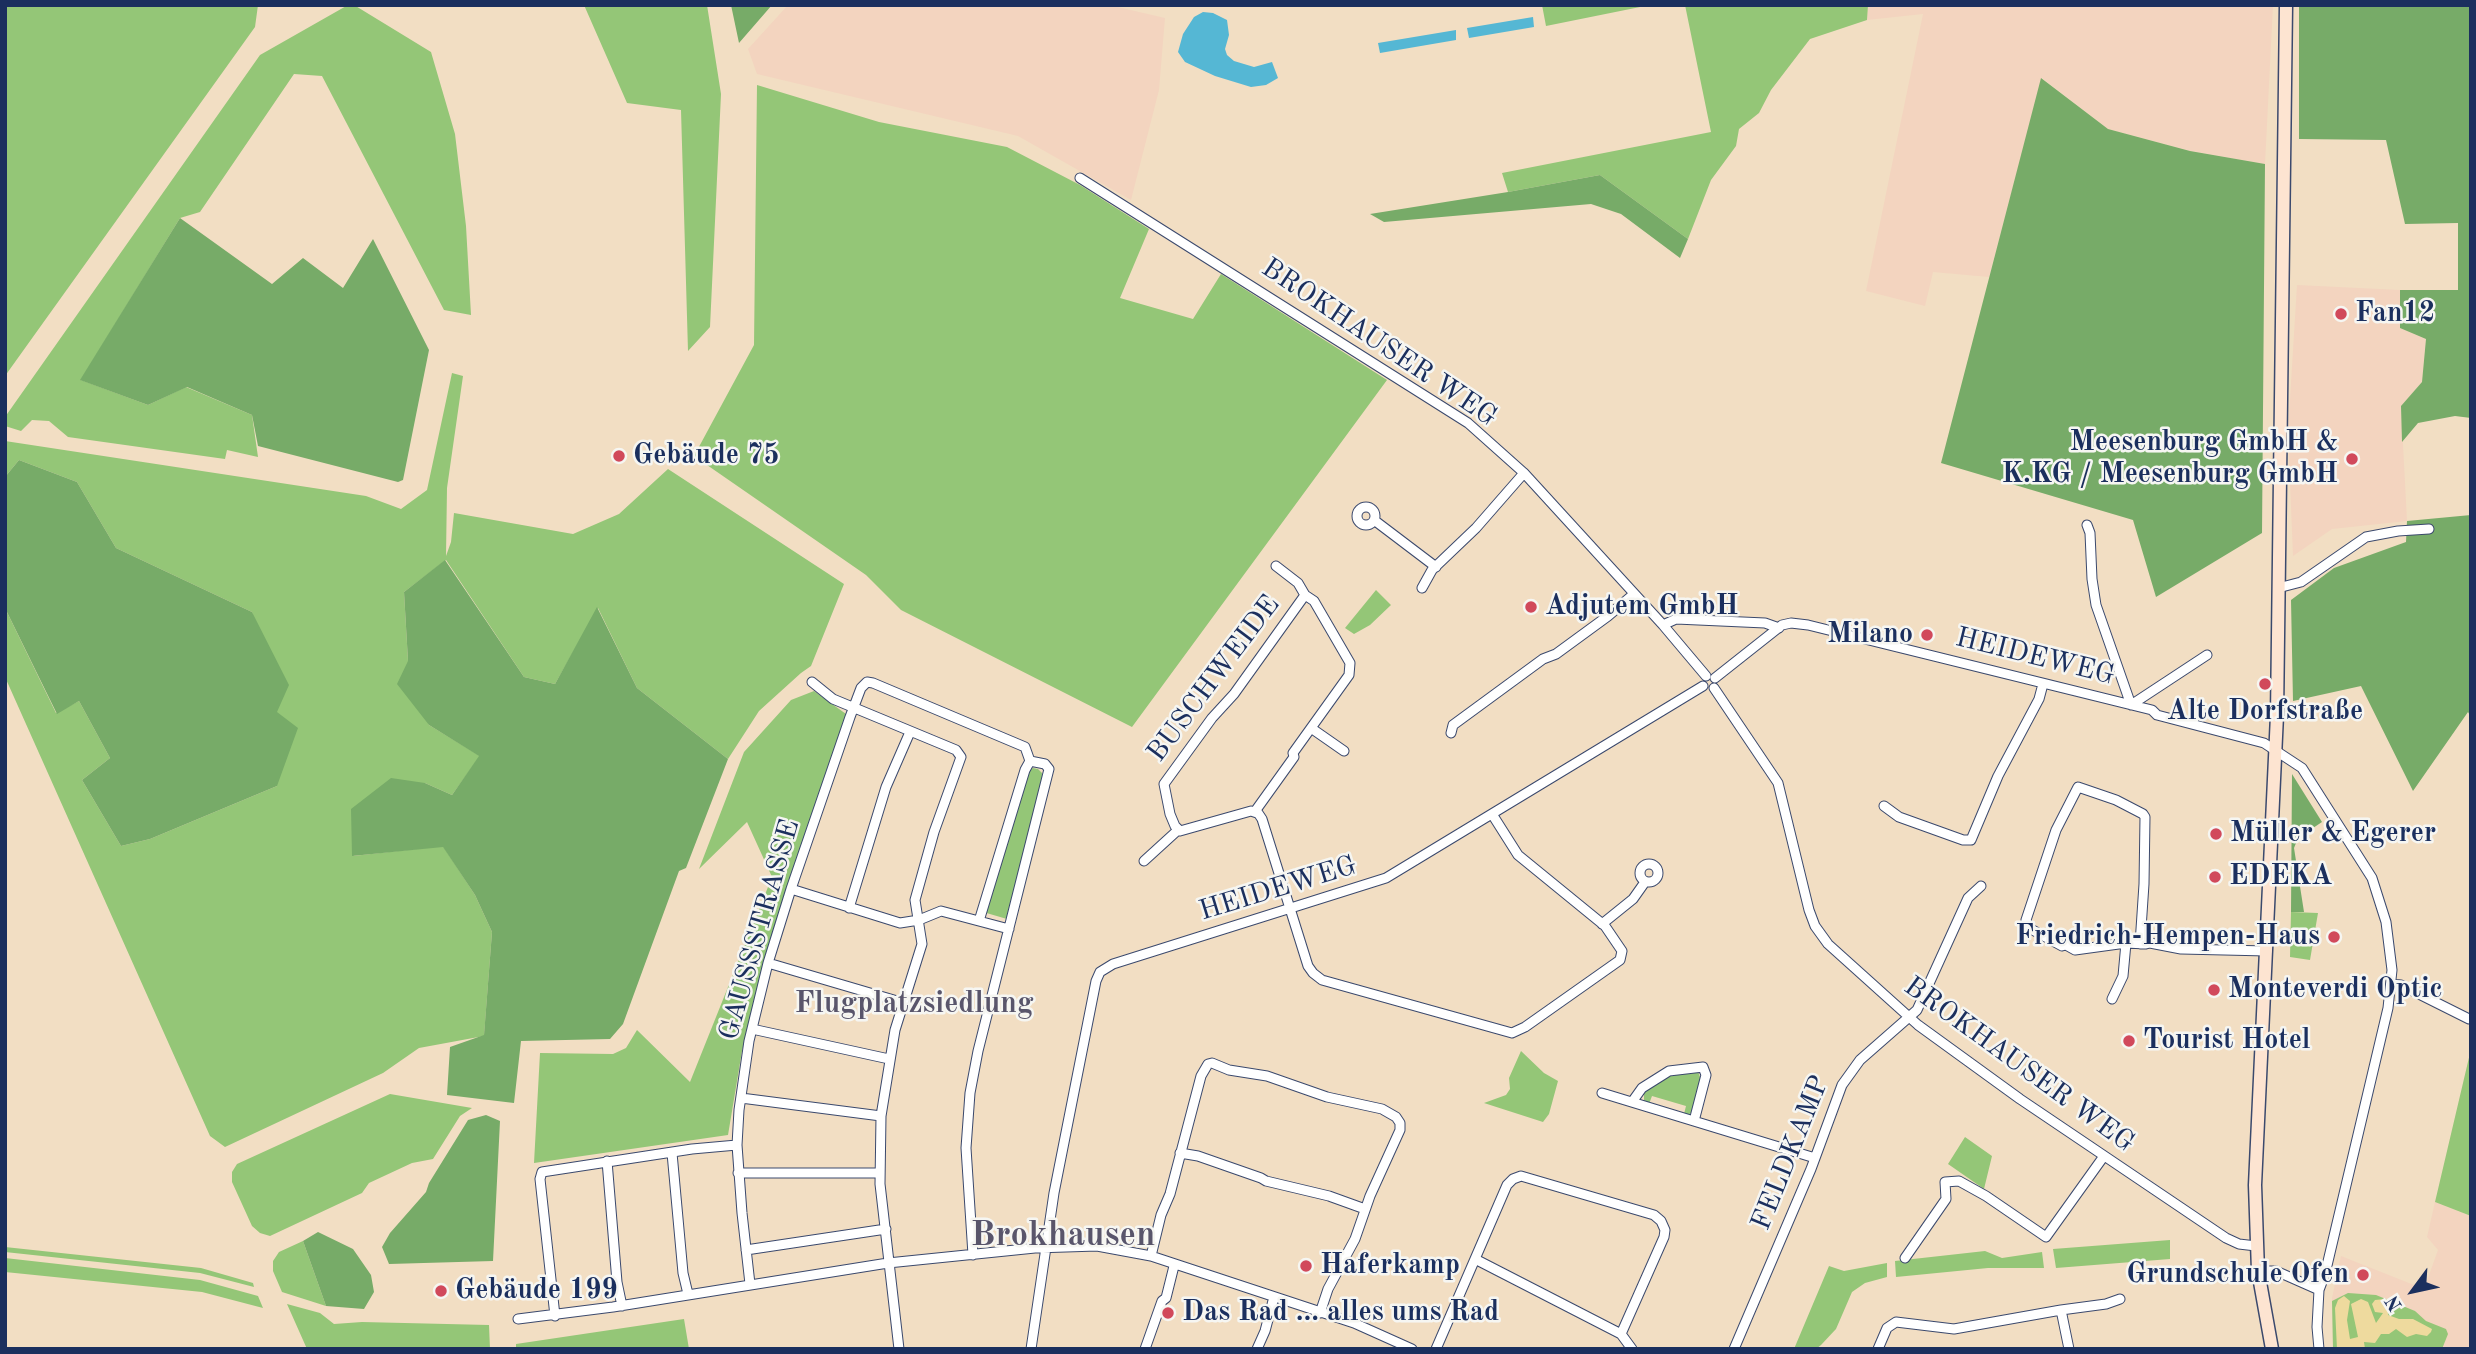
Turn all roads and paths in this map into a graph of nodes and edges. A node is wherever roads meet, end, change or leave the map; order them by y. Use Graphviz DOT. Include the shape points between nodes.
graph roads {
  1 [pos="2286,5"];
  2 [pos="1080,178"];
  3 [pos="1524,474"];
  4 [pos="1374,520"];
  5 [pos="2087,525"];
  6 [pos="2429,529"];
  7 [pos="1276,566"];
  8 [pos="1436,567"];
  9 [pos="1422,588"];
  10 [pos="2278,588"];
  11 [pos="1634,594"];
  12 [pos="1305,596"];
  13 [pos="1663,625"];
  14 [pos="1779,628"];
  15 [pos="2207,655"];
  16 [pos="812,682"];
  17 [pos="1709,682"];
  18 [pos="2043,684"];
  19 [pos="2131,705"];
  20 [pos="853,707"];
  21 [pos="1311,728"];
  22 [pos="910,732"];
  23 [pos="1451,733"];
  24 [pos="1344,751"];
  25 [pos="2276,751"];
  26 [pos="1030,761"];
  27 [pos="1884,806"];
  28 [pos="1257,813"];
  29 [pos="1492,814"];
  30 [pos="1178,830"];
  31 [pos="1144,861"];
  32 [pos="1645,882"];
  33 [pos="1981,886"];
  34 [pos="791,889"];
  35 [pos="849,908"];
  36 [pos="1291,909"];
  37 [pos="919,920"];
  38 [pos="979,921"];
  39 [pos="1602,924"];
  40 [pos="1009,929"];
  41 [pos="2126,943"];
  42 [pos="2140,944"];
  43 [pos="2267,951"];
  44 [pos="768,963"];
  45 [pos="2391,984"];
  46 [pos="2112,999"];
  47 [pos="904,1003"];
  48 [pos="1910,1018"];
  49 [pos="2469,1019"];
  50 [pos="751,1029"];
  51 [pos="889,1059"];
  52 [pos="1602,1093"];
  53 [pos="741,1098"];
  54 [pos="1632,1102"];
  55 [pos="881,1116"];
  56 [pos="1694,1121"];
  57 [pos="737,1145"];
  58 [pos="672,1153"];
  59 [pos="1180,1153"];
  60 [pos="2104,1156"];
  61 [pos="1815,1158"];
  62 [pos="607,1161"];
  63 [pos="879,1172"];
  64 [pos="738,1173"];
  65 [pos="1365,1209"];
  66 [pos="886,1229"];
  67 [pos="2256,1246"];
  68 [pos="1046,1248"];
  69 [pos="746,1250"];
  70 [pos="973,1255"];
  71 [pos="1151,1256"];
  72 [pos="1905,1258"];
  73 [pos="1475,1259"];
  74 [pos="888,1263"];
  75 [pos="1174,1266"];
  76 [pos="2258,1271"];
  77 [pos="751,1284"];
  78 [pos="2319,1290"];
  79 [pos="688,1294"];
  80 [pos="1274,1297"];
  81 [pos="2120,1299"];
  82 [pos="622,1306"];
  83 [pos="2061,1310"];
  84 [pos="1321,1313"];
  85 [pos="555,1315"];
  86 [pos="518,1319"];
  87 [pos="1621,1334"];
  88 [pos="1390,1344"];
  89 [pos="899,1349"];
  90 [pos="1031,1349"];
  91 [pos="1145,1349"];
  92 [pos="1257,1349"];
  93 [pos="1412,1349"];
  94 [pos="1436,1349"];
  95 [pos="1632,1349"];
  96 [pos="1734,1349"];
  97 [pos="1878,1349"];
  98 [pos="2069,1349"];
  99 [pos="2272,1349"];
  100 [pos="2319,1349"];
  1 -- 10 [label="street"];
  2 -- 3 [label="street, BROKHAUSER WEG" via="1468,424"];
  3 -- 8 [label="street"];
  3 -- 11 [label="street, BROKHAUSER WEG"];
  4 -- 8 [label="street"];
  5 -- 19 [label="street" via="2097,610"];
  6 -- 10 [label="street" via="2366,537 2301,582"];
  7 -- 12 [label="street" via="1298,583"];
  8 -- 9 [label="street"];
  10 -- 25 [label="street"];
  11 -- 13 [label="street, BROKHAUSER WEG"];
  11 -- 23 [label="street" via="1453,726"];
  12 -- 21 [label="street" via="1314,601 1350,663 1349,676"];
  12 -- 30 [label="street, BUSCHWEIDE" via="1164,783"];
  13 -- 14 [label="street, HEIDEWEG" via="1676,619 1765,623"];
  13 -- 17 [label="street, BROKHAUSER WEG"];
  14 -- 17 [label="street, HEIDEWEG"];
  14 -- 18 [label="street, HEIDEWEG" via="1791,623 1808,625"];
  15 -- 19 [label="street"];
  16 -- 20 [label="street"];
  17 -- 29 [label="street, HEIDEWEG"];
  17 -- 48 [label="street, BROKHAUSER WEG" via="1778,783 1818,930"];
  18 -- 19 [label="street, HEIDEWEG"];
  18 -- 27 [label="street" via="1971,841 1899,817"];
  19 -- 25 [label="street, HEIDEWEG" via="2264,743"];
  20 -- 22 [label="street"];
  20 -- 26 [label="street, GAUSSSTRASSE" via="861,688 873,682 1025,747"];
  20 -- 34 [label="street, GAUSSSTRASSE"];
  21 -- 24 [label="street"];
  21 -- 28 [label="street"];
  22 -- 35 [label="street" via="886,787"];
  22 -- 37 [label="street" via="956,750 961,757 915,900"];
  25 -- 43 [label="street"];
  25 -- 45 [label="street" via="2302,768 2366,865 2386,922"];
  26 -- 38 [label="street"];
  26 -- 40 [label="street" via="1047,766 1049,772"];
  28 -- 30 [label="street"];
  28 -- 36 [label="street"];
  29 -- 36 [label="street, HEIDEWEG" via="1386,878"];
  29 -- 39 [label="street" via="1518,855"];
  30 -- 31 [label="street"];
  32 -- 39 [label="street" via="1633,899"];
  33 -- 48 [label="street, FELDKAMP" via="1968,898 1922,1002"];
  34 -- 35 [label="street"];
  34 -- 44 [label="street, GAUSSSTRASSE"];
  35 -- 37 [label="street" via="901,923"];
  36 -- 39 [label="street" via="1308,966 1317,977 1512,1033 1620,960 1621,949"];
  36 -- 68 [label="street, HEIDEWEG" via="1100,972"];
  37 -- 38 [label="street" via="940,911"];
  37 -- 47 [label="street" via="922,944"];
  38 -- 40 [label="street"];
  40 -- 70 [label="street" via="970,1093 966,1148"];
  41 -- 42 [label="street"];
  41 -- 42 [label="street" via="2075,950 2026,924 2056,830 2078,787 2146,817"];
  41 -- 46 [label="street" via="2123,976"];
  42 -- 43 [label="street"];
  43 -- 67 [label="street"];
  44 -- 47 [label="street"];
  44 -- 50 [label="street, GAUSSSTRASSE"];
  45 -- 49 [label="street"];
  45 -- 78 [label="street"];
  47 -- 51 [label="street"];
  48 -- 60 [label="street, BROKHAUSER WEG"];
  48 -- 61 [label="street, FELDKAMP" via="1847,1075"];
  50 -- 51 [label="street"];
  50 -- 53 [label="street, GAUSSSTRASSE"];
  51 -- 55 [label="street"];
  52 -- 54 [label="street"];
  53 -- 55 [label="street"];
  53 -- 57 [label="street, GAUSSSTRASSE"];
  54 -- 56 [label="street"];
  54 -- 56 [label="street" via="1642,1088 1670,1070 1703,1068 1707,1073"];
  55 -- 63 [label="street"];
  56 -- 61 [label="street"];
  57 -- 58 [label="street"];
  57 -- 64 [label="street, GAUSSSTRASSE"];
  58 -- 62 [label="street"];
  58 -- 79 [label="street"];
  59 -- 65 [label="street"];
  59 -- 65 [label="street" via="1201,1076 1212,1063 1382,1109 1396,1117 1400,1128"];
  59 -- 71 [label="street"];
  60 -- 67 [label="street, BROKHAUSER WEG" via="2226,1238"];
  60 -- 72 [label="street" via="2046,1237 1959,1181 1945,1182 1946,1199"];
  61 -- 96 [label="street, FELDKAMP"];
  62 -- 82 [label="street"];
  62 -- 85 [label="street" via="541,1172"];
  63 -- 64 [label="street"];
  63 -- 66 [label="street"];
  64 -- 69 [label="street, GAUSSSTRASSE"];
  65 -- 84 [label="street"];
  66 -- 69 [label="street"];
  66 -- 74 [label="street"];
  67 -- 76 [label="street"];
  68 -- 70 [label="street"];
  68 -- 71 [label="street" via="1097,1246"];
  68 -- 90 [label="street"];
  69 -- 77 [label="street, GAUSSSTRASSE"];
  70 -- 74 [label="street"];
  71 -- 75 [label="street"];
  73 -- 87 [label="street"];
  73 -- 87 [label="street" via="1507,1185 1519,1177 1654,1215 1663,1224 1664,1237"];
  73 -- 94 [label="street"];
  74 -- 77 [label="street"];
  74 -- 89 [label="street"];
  75 -- 80 [label="street"];
  75 -- 91 [label="street"];
  76 -- 78 [label="street" via="2276,1271"];
  76 -- 99 [label="street"];
  77 -- 79 [label="street"];
  78 -- 100 [label="street"];
  79 -- 82 [label="street"];
  80 -- 84 [label="street"];
  80 -- 92 [label="street"];
  81 -- 83 [label="street"];
  82 -- 85 [label="street"];
  83 -- 97 [label="street" via="1954,1329 1896,1322 1883,1335"];
  83 -- 98 [label="street"];
  84 -- 88 [label="street"];
  85 -- 86 [label="street"];
  87 -- 95 [label="street"];
  88 -- 93 [label="street"];
}
